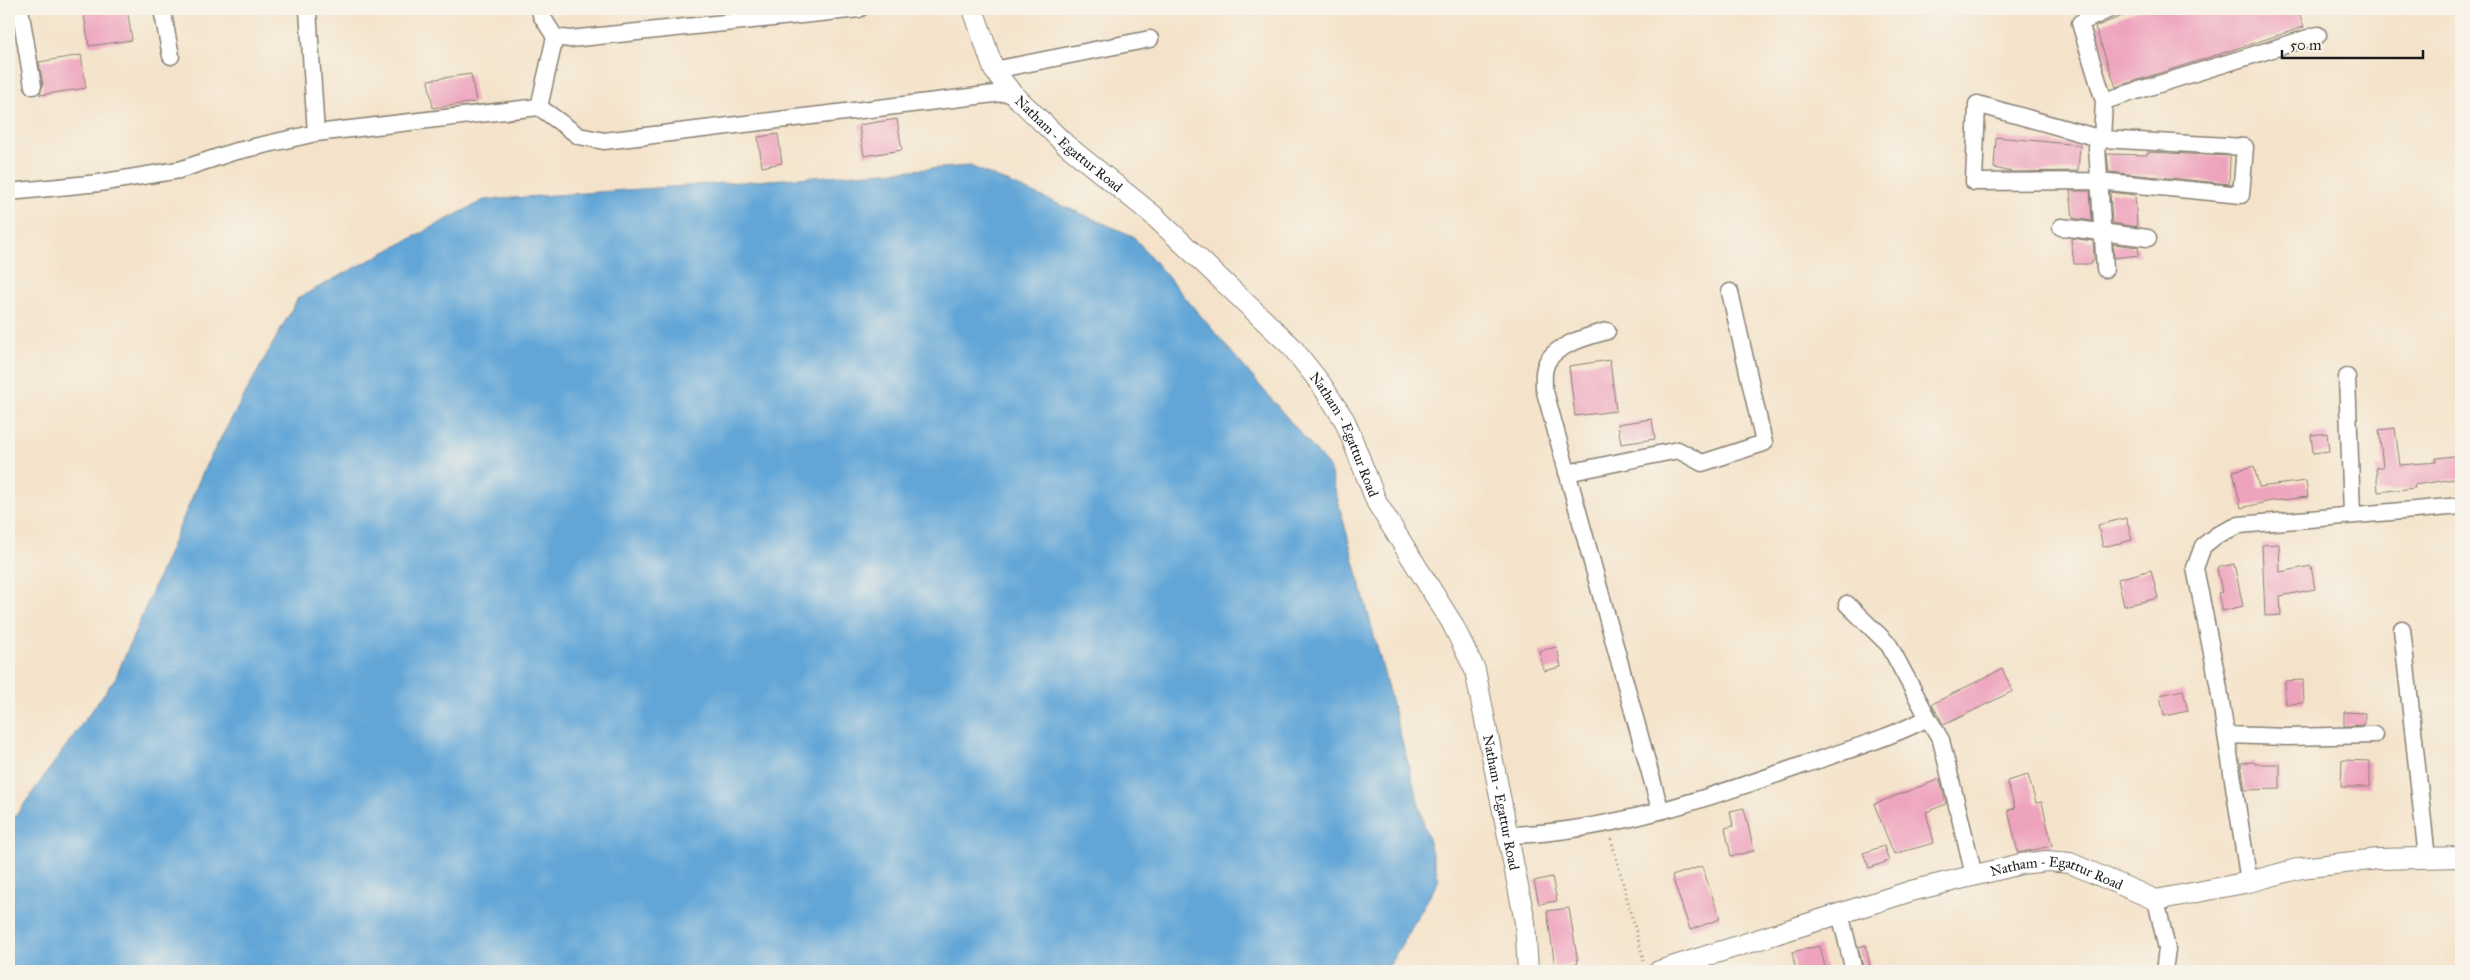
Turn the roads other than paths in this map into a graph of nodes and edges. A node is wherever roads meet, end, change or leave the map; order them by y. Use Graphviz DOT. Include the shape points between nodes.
graph roads {
  1 [pos="20,9"];
  2 [pos="162,9"];
  3 [pos="308,9"];
  4 [pos="541,9"];
  5 [pos="858,9"];
  6 [pos="973,9"];
  7 [pos="2110,9"];
  8 [pos="2318,36"];
  9 [pos="556,37"];
  10 [pos="1150,39"];
  11 [pos="171,56"];
  12 [pos="994,70"];
  13 [pos="33,86"];
  14 [pos="1010,92"];
  15 [pos="2104,101"];
  16 [pos="540,107"];
  17 [pos="316,133"];
  18 [pos="2102,138"];
  19 [pos="2098,181"];
  20 [pos="9,192"];
  21 [pos="2061,227"];
  22 [pos="2103,233"];
  23 [pos="2148,238"];
  24 [pos="2105,269"];
  25 [pos="1730,292"];
  26 [pos="1607,331"];
  27 [pos="2347,376"];
  28 [pos="1567,473"];
  29 [pos="2461,506"];
  30 [pos="2352,514"];
  31 [pos="1847,604"];
  32 [pos="2402,629"];
  33 [pos="1928,718"];
  34 [pos="2226,735"];
  35 [pos="2374,735"];
  36 [pos="1660,809"];
  37 [pos="1509,835"];
  38 [pos="2461,857"];
  39 [pos="2427,858"];
  40 [pos="1974,876"];
  41 [pos="2249,882"];
  42 [pos="2156,900"];
  43 [pos="1840,913"];
  44 [pos="1652,967"];
  45 [pos="1528,971"];
  46 [pos="1854,971"];
  47 [pos="2164,971"];
  1 -- 13 [label="street"];
  2 -- 11 [label="street"];
  3 -- 17 [label="street"];
  4 -- 9 [label="street" via="541,15"];
  5 -- 9 [label="street" via="570,39"];
  6 -- 12 [label="street, Natham - Egattur Road"];
  7 -- 15 [label="street" via="2080,23"];
  8 -- 15 [label="street"];
  9 -- 16 [label="street"];
  10 -- 12 [label="street"];
  12 -- 14 [label="street, Natham - Egattur Road"];
  14 -- 16 [label="street" via="604,141 579,136"];
  14 -- 37 [label="street, Natham - Egattur Road" via="1065,144 1153,215 1291,346 1321,384 1345,421 1377,503 1452,623 1475,670"];
  15 -- 18 [label="street"];
  16 -- 17 [label="street"];
  17 -- 20 [label="street" via="233,152 179,170 99,183"];
  18 -- 19 [label="street" via="2097,147"];
  18 -- 19 [label="street" via="1977,104 1974,182"];
  18 -- 19 [label="street" via="2245,146 2242,195"];
  19 -- 22 [label="street"];
  21 -- 22 [label="street"];
  22 -- 23 [label="street"];
  22 -- 24 [label="street"];
  25 -- 28 [label="street" via="1764,443 1702,464 1678,450"];
  26 -- 28 [label="street" via="1574,341 1549,357 1545,367 1544,388"];
  27 -- 30 [label="street"];
  28 -- 36 [label="street"];
  29 -- 30 [label="street"];
  30 -- 34 [label="street" via="2239,525 2202,546 2195,568"];
  31 -- 33 [label="street" via="1889,645"];
  32 -- 39 [label="street"];
  33 -- 36 [label="street" via="1733,790"];
  33 -- 40 [label="street" via="1941,740"];
  34 -- 35 [label="street"];
  34 -- 41 [label="street"];
  36 -- 37 [label="street" via="1606,823 1540,834"];
  37 -- 45 [label="street, Natham - Egattur Road" via="1525,922"];
  38 -- 39 [label="street"];
  39 -- 41 [label="street" via="2301,868"];
  40 -- 42 [label="street, Natham - Egattur Road" via="2038,862 2070,863"];
  40 -- 43 [label="street, Natham - Egattur Road"];
  41 -- 42 [label="street"];
  42 -- 47 [label="street" via="2167,949"];
  43 -- 44 [label="street, Natham - Egattur Road"];
  43 -- 46 [label="street"];
}
